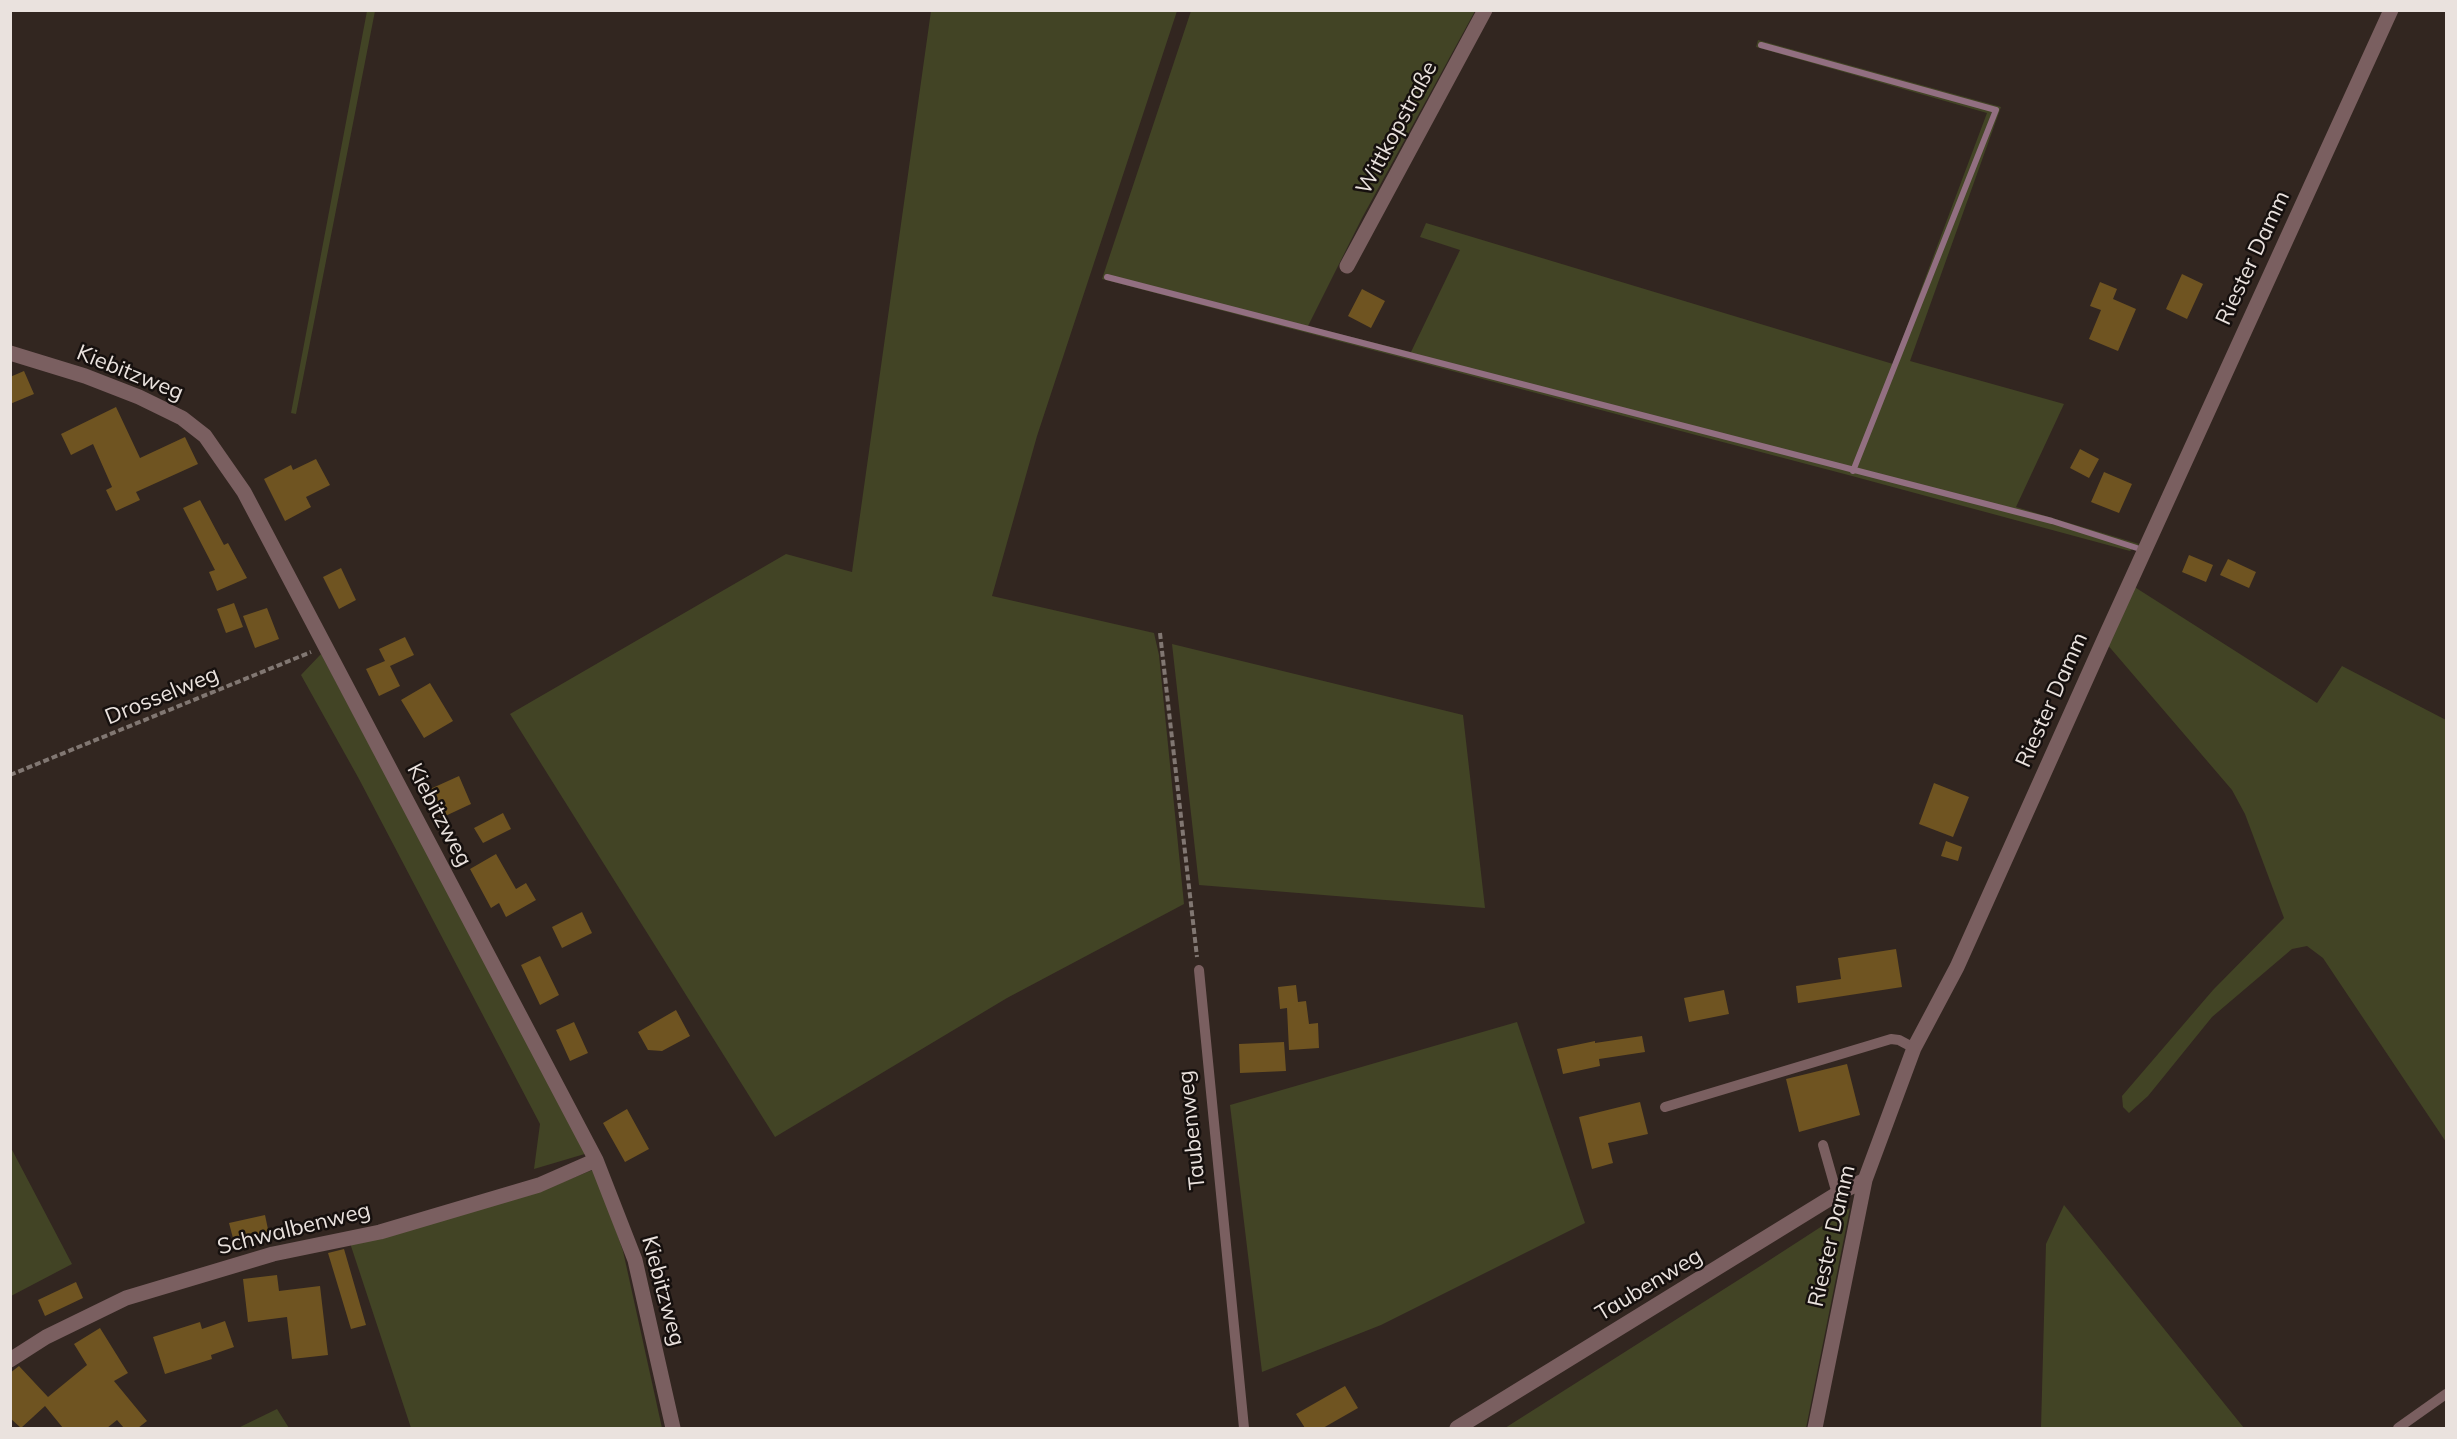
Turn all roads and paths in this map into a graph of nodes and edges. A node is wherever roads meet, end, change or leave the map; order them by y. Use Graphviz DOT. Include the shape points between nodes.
graph roads {
  1 [pos="1485,10"];
  2 [pos="2391,10"];
  3 [pos="1347,266"];
  4 [pos="10,353"];
  5 [pos="1160,633"];
  6 [pos="325,646"];
  7 [pos="10,775"];
  8 [pos="1199,970"];
  9 [pos="1914,1048"];
  10 [pos="1665,1107"];
  11 [pos="1823,1145"];
  12 [pos="596,1160"];
  13 [pos="1865,1179"];
  14 [pos="1837,1194"];
  15 [pos="10,1360"];
  16 [pos="2446,1394"];
  17 [pos="673,1428"];
  18 [pos="1244,1428"];
  19 [pos="1457,1428"];
  20 [pos="1815,1428"];
  21 [pos="2398,1428"];
  1 -- 3 [label="street, Wittkopstraße"];
  2 -- 9 [label="street, Riester Damm" via="1957,967"];
  4 -- 6 [label="street, Kiebitzweg" via="139,397 182,418 205,436 244,492"];
  5 -- 8 [label="path"];
  6 -- 7 [label="path, Drosselweg"];
  6 -- 12 [label="street, Kiebitzweg"];
  8 -- 18 [label="lane, Taubenweg"];
  9 -- 10 [label="lane" via="1891,1039"];
  9 -- 13 [label="street, Riester Damm"];
  11 -- 14 [label="lane"];
  12 -- 15 [label="street, Schwalbenweg" via="539,1185 380,1232 273,1254 126,1299 46,1337"];
  12 -- 17 [label="street, Kiebitzweg" via="636,1260"];
  13 -- 14 [label="street, Taubenweg"];
  13 -- 20 [label="street, Riester Damm"];
  14 -- 19 [label="street, Taubenweg"];
  16 -- 21 [label="lane"];
}
